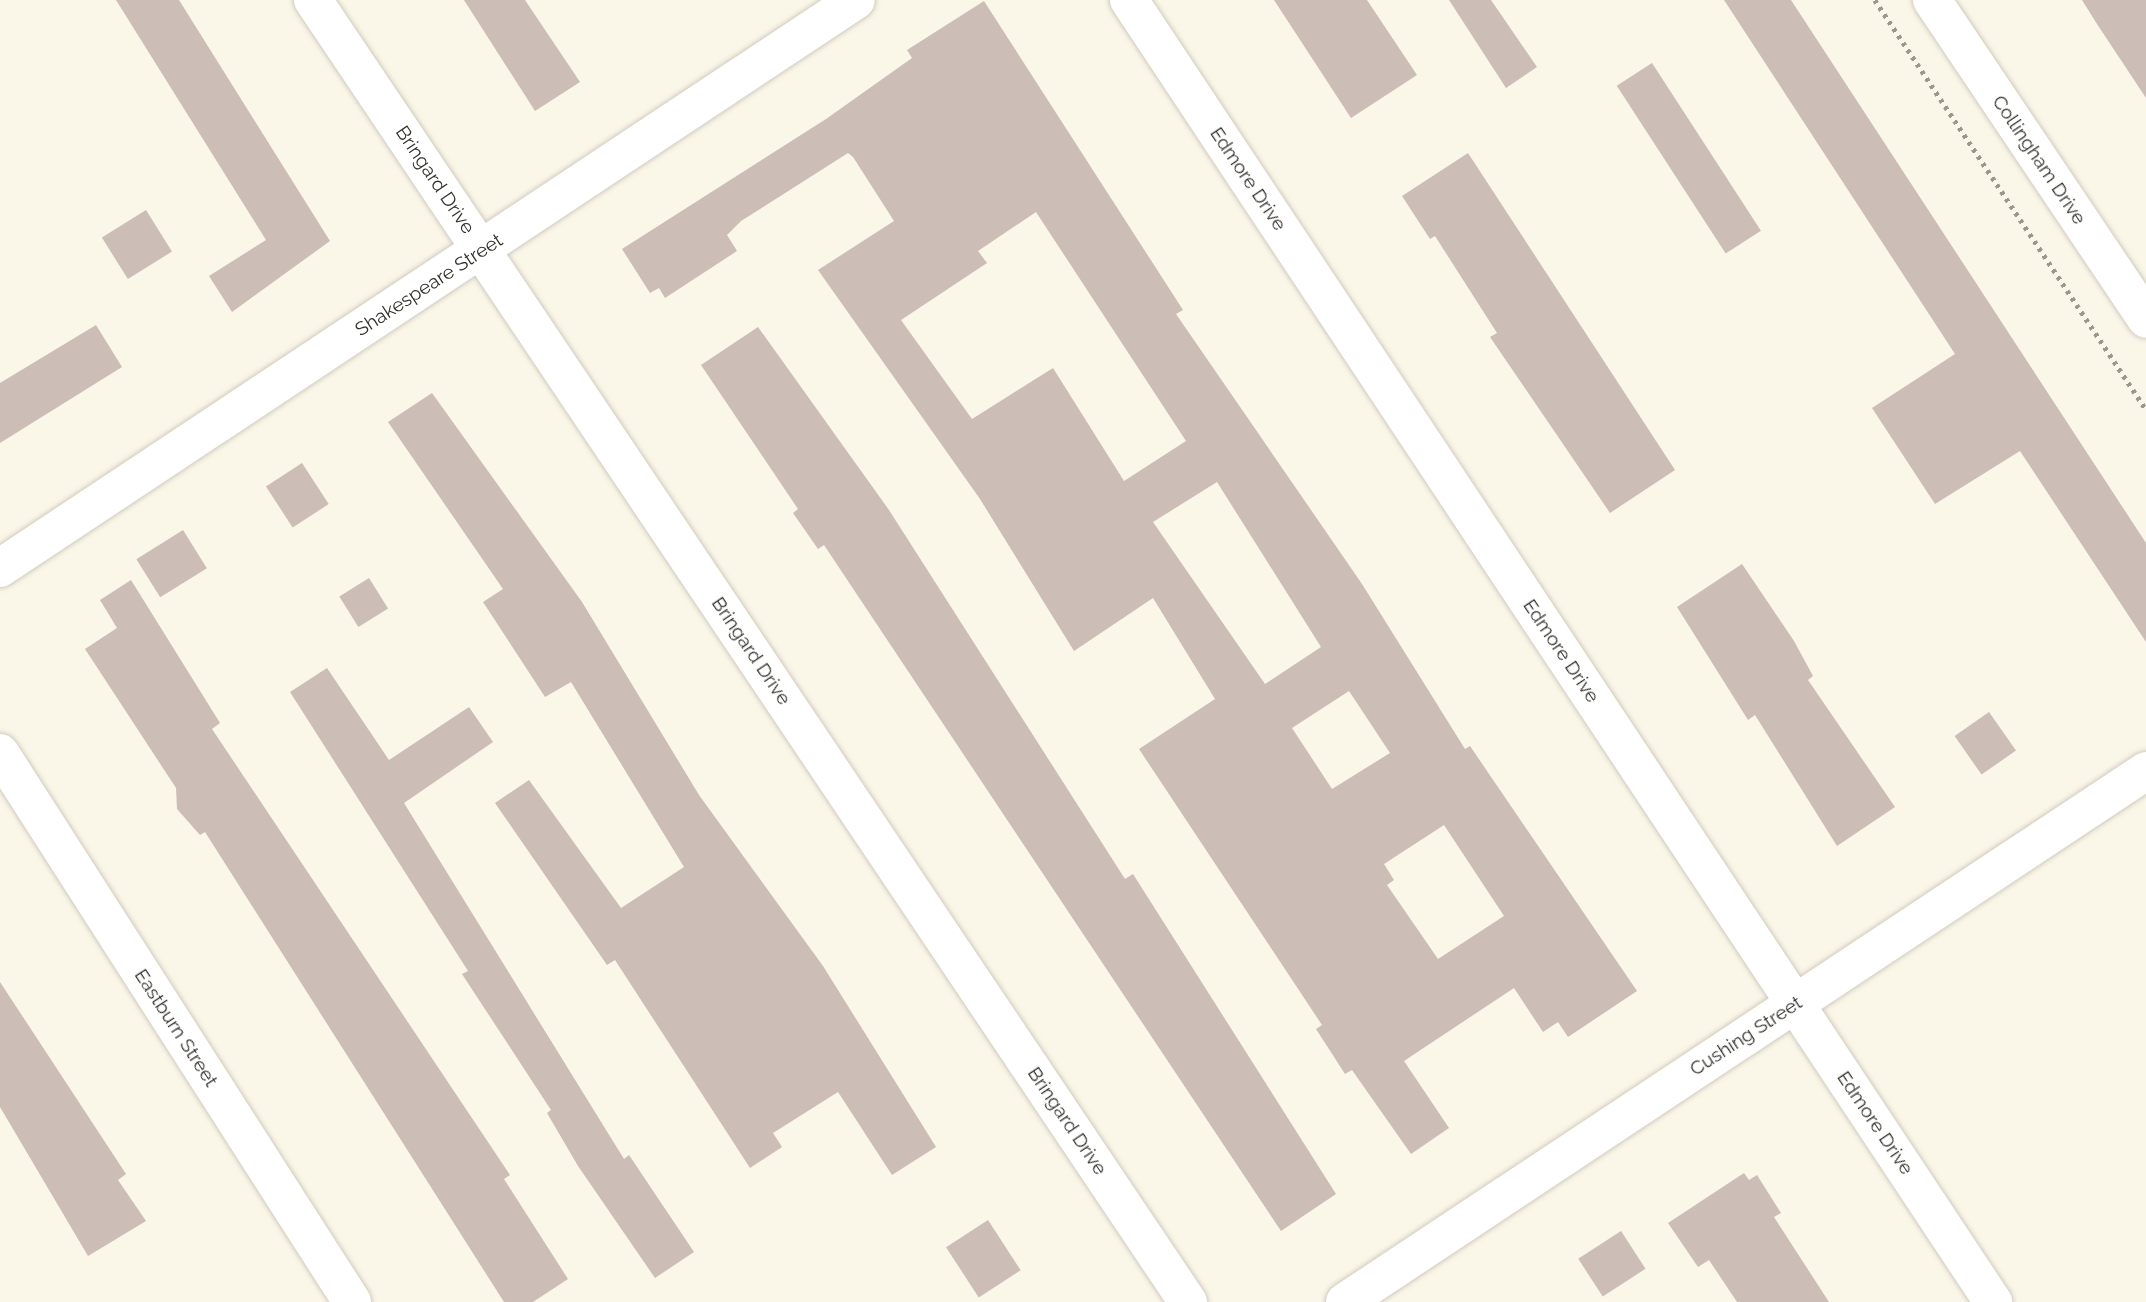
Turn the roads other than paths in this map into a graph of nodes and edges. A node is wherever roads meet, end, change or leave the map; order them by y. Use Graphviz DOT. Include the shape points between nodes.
graph roads {
  1 [pos="313,0"];
  2 [pos="856,0"];
  3 [pos="1129,0"];
  4 [pos="1932,0"];
  5 [pos="482,250"];
  6 [pos="2146,319"];
  7 [pos="0,568"];
  8 [pos="0,753"];
  9 [pos="2146,771"];
  10 [pos="1795,1003"];
  11 [pos="352,1302"];
  12 [pos="1188,1302"];
  13 [pos="1345,1302"];
  14 [pos="1993,1302"];
  1 -- 5 [label="street, Bringard Drive"];
  2 -- 5 [label="street, Shakespeare Street"];
  3 -- 10 [label="street, Edmore Drive"];
  4 -- 6 [label="street, Collingham Drive"];
  5 -- 7 [label="street, Shakespeare Street"];
  5 -- 12 [label="street, Bringard Drive"];
  8 -- 11 [label="street, Eastburn Street"];
  9 -- 10 [label="street, Cushing Street"];
  10 -- 13 [label="street, Cushing Street"];
  10 -- 14 [label="street, Edmore Drive"];
}
